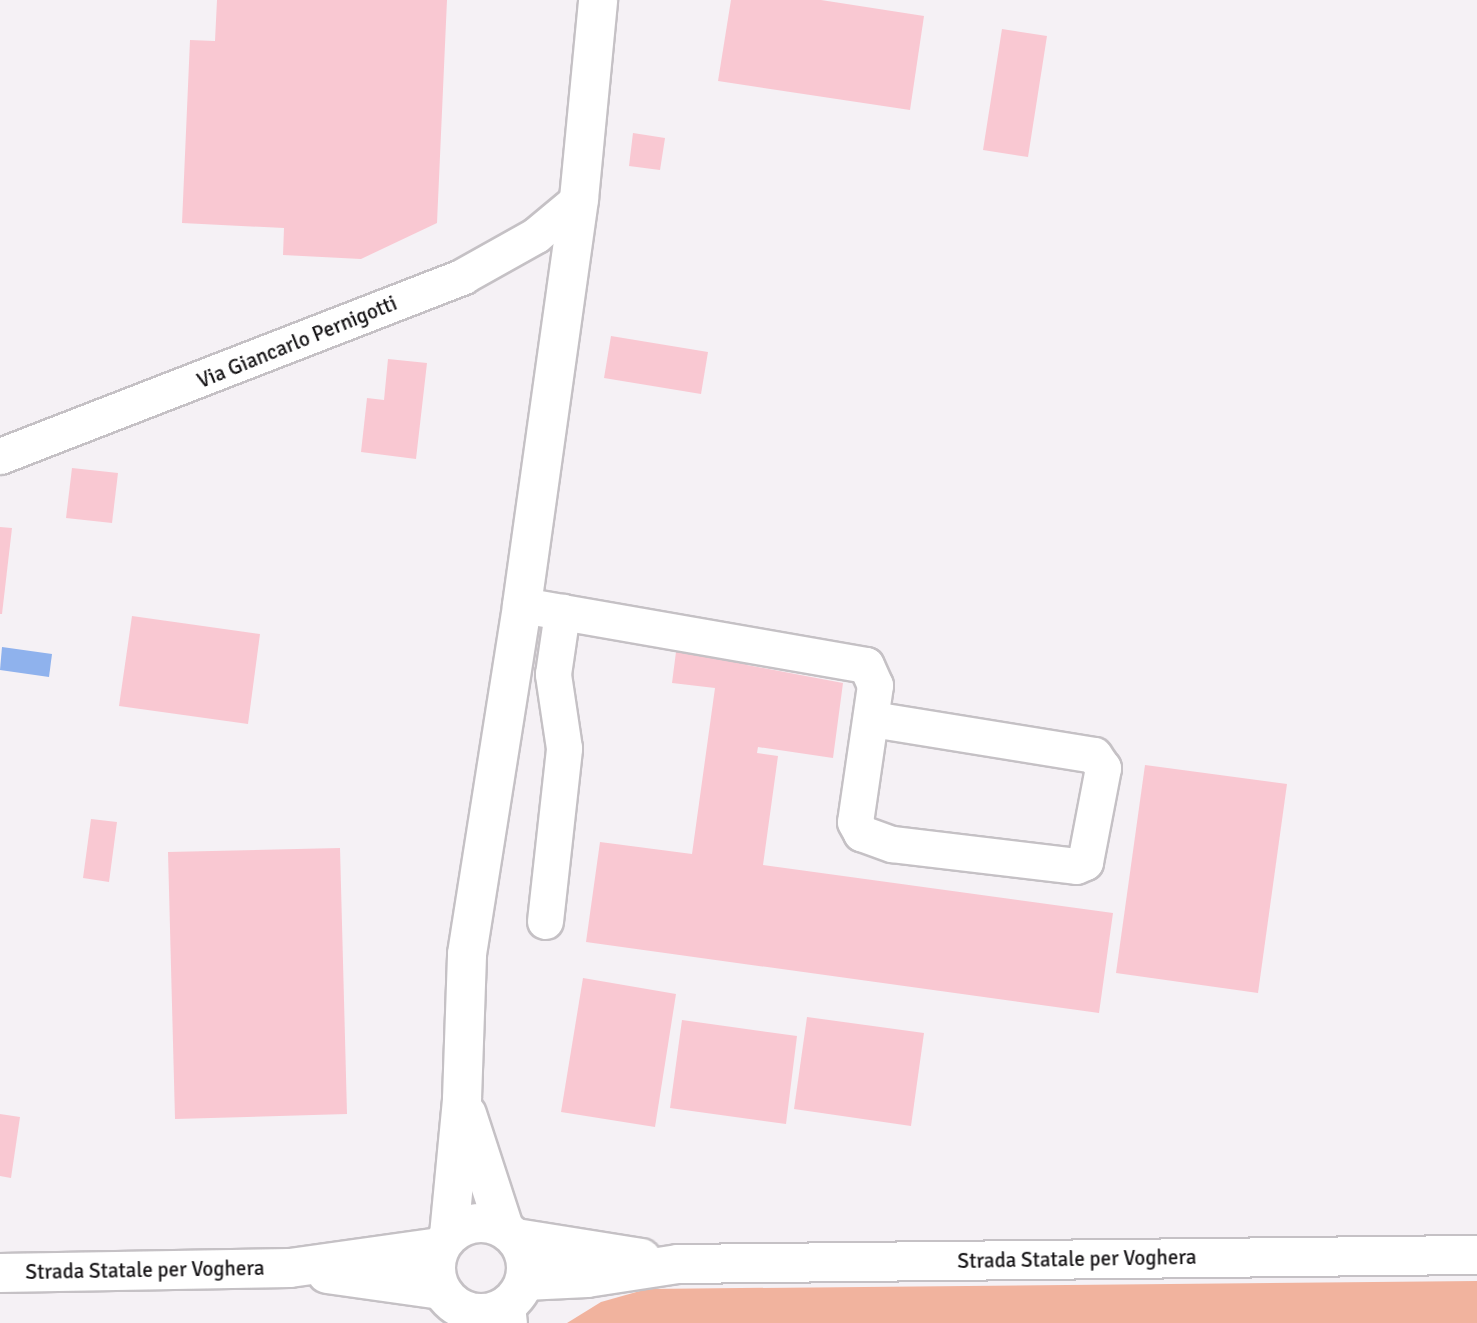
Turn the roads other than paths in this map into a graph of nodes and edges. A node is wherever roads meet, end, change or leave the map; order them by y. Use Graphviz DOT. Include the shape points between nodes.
graph roads {
  1 [pos="598,0"];
  2 [pos="579,199"];
  3 [pos="0,456"];
  4 [pos="522,605"];
  5 [pos="562,612"];
  6 [pos="871,719"];
  7 [pos="545,921"];
  8 [pos="462,1099"];
  9 [pos="510,1233"];
  10 [pos="445,1241"];
  11 [pos="1477,1255"];
  12 [pos="678,1264"];
  13 [pos="290,1268"];
  14 [pos="0,1273"];
  15 [pos="514,1303"];
  16 [pos="457,1308"];
  1 -- 2 [label="main road"];
  2 -- 3 [label="street, Via Giancarlo Pernigotti" via="536,234 463,276"];
  2 -- 4 [label="main road"];
  4 -- 5 [label="street"];
  4 -- 8 [label="main road" via="467,954"];
  5 -- 6 [label="street" via="866,665 875,685"];
  5 -- 7 [label="street" via="552,674 564,748"];
  6 -- 6 [label="street" via="1094,755 1103,768 1085,862 1076,866 892,844 861,833 855,822"];
  8 -- 9 [label="main road"];
  8 -- 10 [label="main road"];
  9 -- 10 [label="main road" via="475,1222"];
  9 -- 12 [label="main road, Strada Statale per Voghera"];
  9 -- 15 [label="main road" via="524,1250"];
  10 -- 13 [label="main road, Strada Statale per Voghera"];
  10 -- 16 [label="main road" via="436,1276"];
  11 -- 12 [label="main road, Strada Statale per Voghera"];
  12 -- 15 [label="main road, Strada Statale per Voghera" via="587,1278"];
  13 -- 14 [label="main road, Strada Statale per Voghera"];
  13 -- 16 [label="main road, Strada Statale per Voghera"];
  15 -- 16 [label="main road" via="478,1313"];
}
